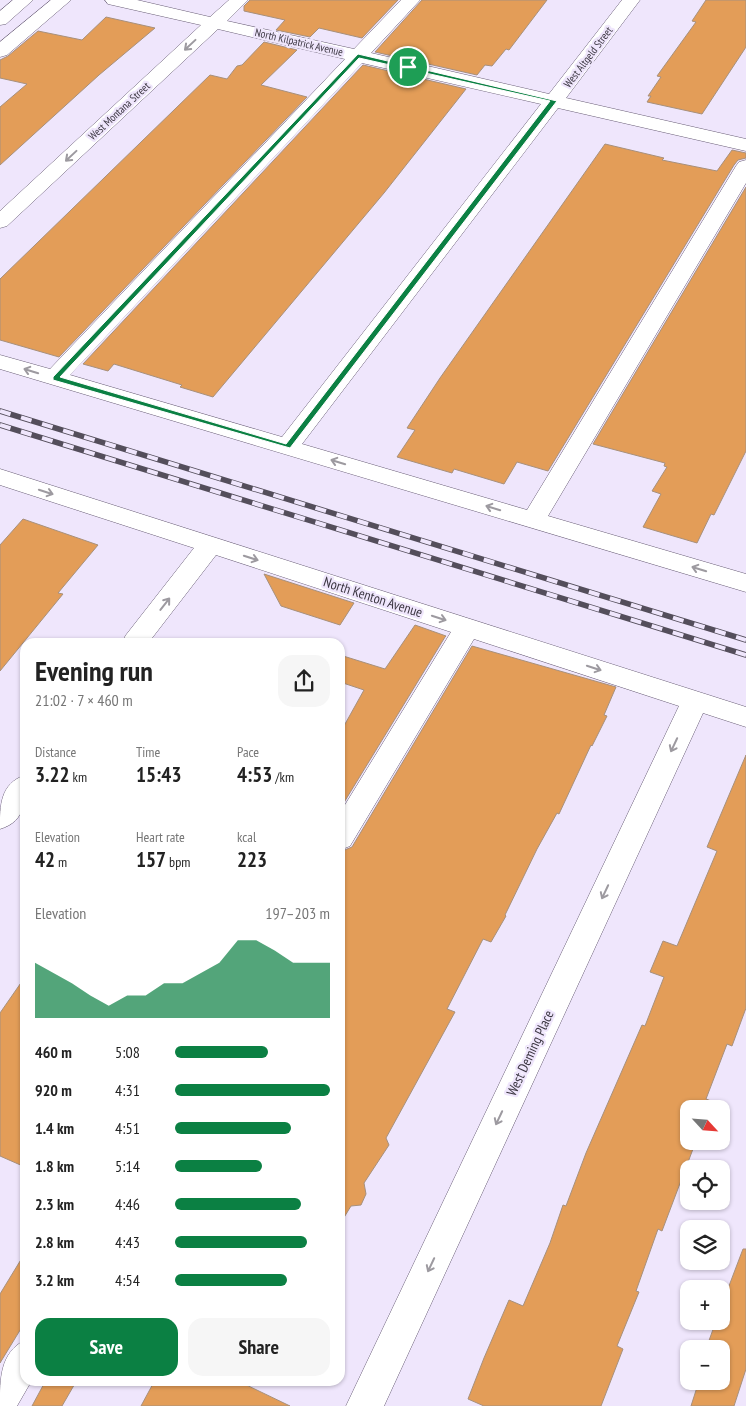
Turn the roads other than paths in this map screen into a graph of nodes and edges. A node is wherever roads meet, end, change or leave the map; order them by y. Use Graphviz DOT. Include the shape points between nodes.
graph roads {
  1 [pos="24,0"];
  2 [pos="62,0"];
  3 [pos="114,0"];
  4 [pos="239,0"];
  5 [pos="411,0"];
  6 [pos="631,0"];
  7 [pos="0,20"];
  8 [pos="214,23"];
  9 [pos="0,51"];
  10 [pos="358,56"];
  11 [pos="554,101"];
  12 [pos="746,145"];
  13 [pos="746,166"];
  14 [pos="0,222"];
  15 [pos="0,362"];
  16 [pos="55,378"];
  17 [pos="287,446"];
  18 [pos="0,477"];
  19 [pos="533,520"];
  20 [pos="210,545"];
  21 [pos="746,583"];
  22 [pos="468,627"];
  23 [pos="138,638"];
  24 [pos="695,700"];
  25 [pos="746,717"];
  26 [pos="20,792"];
  27 [pos="0,818"];
  28 [pos="345,830"];
  29 [pos="20,1366"];
  30 [pos="0,1399"];
  31 [pos="365,1406"];
  1 -- 7 [label="street"];
  2 -- 9 [label="street"];
  3 -- 8 [label="street, North Kilpatrick Avenue"];
  4 -- 8 [label="street, West Montana Street"];
  5 -- 10 [label="street"];
  6 -- 11 [label="street, West Altgeld Street"];
  8 -- 10 [label="street, North Kilpatrick Avenue"];
  8 -- 14 [label="street, West Montana Street, one-way"];
  10 -- 11 [label="street, North Kilpatrick Avenue"];
  10 -- 16 [label="street"];
  11 -- 12 [label="street, North Kilpatrick Avenue"];
  11 -- 17 [label="street, West Altgeld Street"];
  13 -- 19 [label="street"];
  16 -- 15 [label="street, one-way"];
  16 -- 17 [label="street"];
  19 -- 17 [label="street, one-way"];
  18 -- 20 [label="street, North Kenton Avenue, one-way"];
  21 -- 19 [label="street, one-way"];
  20 -- 22 [label="street, North Kenton Avenue, one-way"];
  23 -- 20 [label="street, one-way"];
  22 -- 24 [label="street, North Kenton Avenue, one-way"];
  22 -- 28 [label="street"];
  24 -- 25 [label="street, North Kenton Avenue"];
  24 -- 31 [label="street, West Deming Place, one-way"];
  26 -- 27 [label="street"];
  29 -- 30 [label="street"];
}
